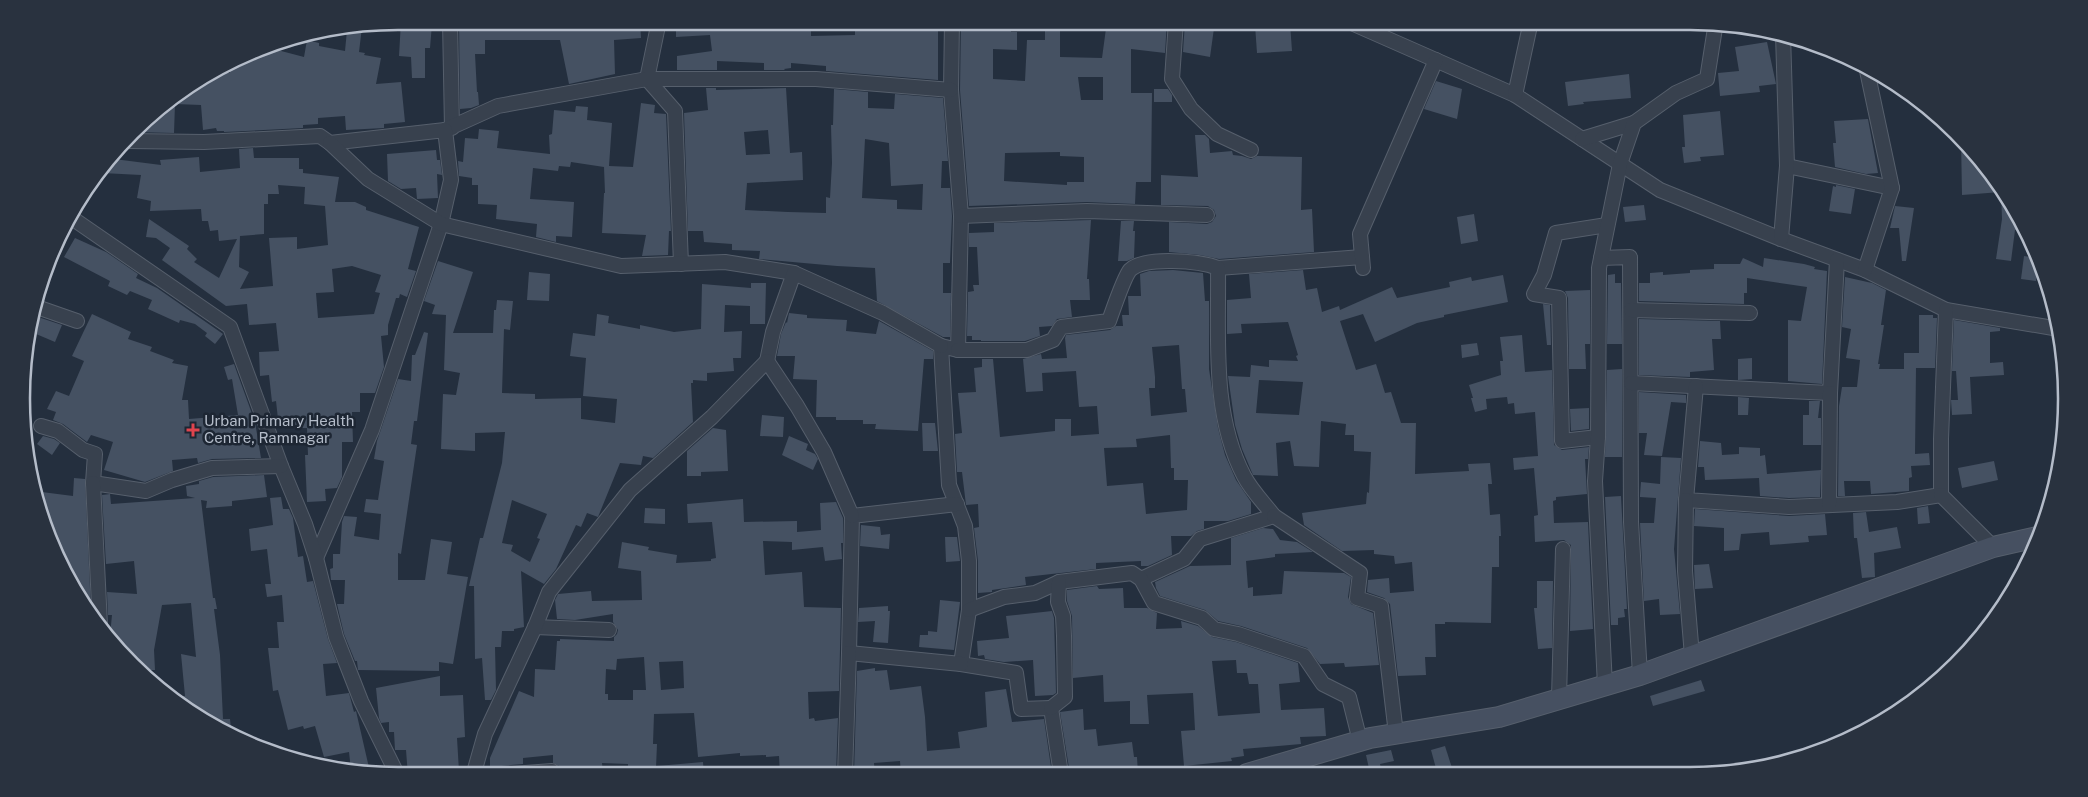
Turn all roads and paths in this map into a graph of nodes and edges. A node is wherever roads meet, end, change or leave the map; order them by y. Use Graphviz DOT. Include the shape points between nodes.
graph roads {
  1 [pos="450,30"];
  2 [pos="657,30"];
  3 [pos="952,30"];
  4 [pos="1175,30"];
  5 [pos="1368,30"];
  6 [pos="1529,30"];
  7 [pos="1715,31"];
  8 [pos="1783,43"];
  9 [pos="1436,60"];
  10 [pos="1868,76"];
  11 [pos="647,79"];
  12 [pos="951,90"];
  13 [pos="1515,95"];
  14 [pos="1634,123"];
  15 [pos="449,129"];
  16 [pos="1582,139"];
  17 [pos="135,141"];
  18 [pos="330,143"];
  19 [pos="1252,150"];
  20 [pos="1620,164"];
  21 [pos="1787,166"];
  22 [pos="1892,188"];
  23 [pos="1208,215"];
  24 [pos="961,216"];
  25 [pos="76,221"];
  26 [pos="441,224"];
  27 [pos="1607,225"];
  28 [pos="1781,239"];
  29 [pos="1601,258"];
  30 [pos="1837,260"];
  31 [pos="681,264"];
  32 [pos="1218,268"];
  33 [pos="1865,270"];
  34 [pos="794,272"];
  35 [pos="42,309"];
  36 [pos="1631,310"];
  37 [pos="1946,310"];
  38 [pos="1750,313"];
  39 [pos="77,321"];
  40 [pos="2051,328"];
  41 [pos="941,346"];
  42 [pos="958,350"];
  43 [pos="767,361"];
  44 [pos="1631,383"];
  45 [pos="1696,386"];
  46 [pos="1830,393"];
  47 [pos="41,426"];
  48 [pos="1598,437"];
  49 [pos="281,466"];
  50 [pos="93,483"];
  51 [pos="1942,495"];
  52 [pos="1686,500"];
  53 [pos="957,504"];
  54 [pos="1829,504"];
  55 [pos="852,516"];
  56 [pos="1274,516"];
  57 [pos="2031,538"];
  58 [pos="1993,547"];
  59 [pos="1562,549"];
  60 [pos="316,558"];
  61 [pos="1141,579"];
  62 [pos="1059,582"];
  63 [pos="969,610"];
  64 [pos="99,614"];
  65 [pos="535,627"];
  66 [pos="609,630"];
  67 [pos="849,654"];
  68 [pos="1692,656"];
  69 [pos="961,664"];
  70 [pos="1640,675"];
  71 [pos="1604,686"];
  72 [pos="1559,698"];
  73 [pos="1051,708"];
  74 [pos="1396,734"];
  75 [pos="1360,741"];
  76 [pos="393,767"];
  77 [pos="476,767"];
  78 [pos="845,767"];
  79 [pos="1060,767"];
  80 [pos="1271,767"];
  1 -- 15 [label="street"];
  2 -- 11 [label="street"];
  3 -- 12 [label="street"];
  4 -- 19 [label="street" via="1172,79 1191,109 1217,134"];
  5 -- 9 [label="street"];
  6 -- 13 [label="street"];
  7 -- 14 [label="street" via="1708,79 1676,94"];
  8 -- 21 [label="street"];
  9 -- 13 [label="street"];
  9 -- 32 [label="street" via="1360,234 1362,263"];
  10 -- 22 [label="street"];
  11 -- 12 [label="street" via="816,79"];
  11 -- 15 [label="street" via="498,106"];
  11 -- 31 [label="street" via="675,111"];
  12 -- 24 [label="street"];
  13 -- 16 [label="street"];
  14 -- 16 [label="street"];
  14 -- 20 [label="street"];
  15 -- 18 [label="street"];
  15 -- 26 [label="street" via="451,180"];
  16 -- 20 [label="street"];
  17 -- 18 [label="street" via="204,142 320,136"];
  18 -- 26 [label="street" via="368,179"];
  20 -- 27 [label="street"];
  20 -- 28 [label="street" via="1660,190"];
  21 -- 22 [label="street"];
  21 -- 28 [label="street"];
  22 -- 33 [label="street"];
  23 -- 24 [label="street" via="1087,211"];
  24 -- 42 [label="street"];
  25 -- 49 [label="street" via="230,327"];
  26 -- 31 [label="street" via="621,266"];
  26 -- 60 [label="street" via="372,430"];
  27 -- 29 [label="street"];
  27 -- 48 [label="street" via="1556,233 1544,275 1534,294 1559,298 1562,441"];
  28 -- 30 [label="street"];
  29 -- 36 [label="street" via="1630,257"];
  29 -- 48 [label="street"];
  30 -- 33 [label="street"];
  30 -- 46 [label="street"];
  31 -- 34 [label="street" via="725,262"];
  32 -- 42 [label="street" via="1208,264 1142,263 1129,271 1109,321 1060,327 1053,340 1027,350"];
  32 -- 56 [label="street" via="1220,380 1224,416 1244,477"];
  33 -- 37 [label="street"];
  34 -- 41 [label="street" via="883,313"];
  34 -- 43 [label="street" via="773,332"];
  35 -- 39 [label="street"];
  36 -- 38 [label="street"];
  36 -- 44 [label="street"];
  37 -- 40 [label="street"];
  37 -- 51 [label="street"];
  41 -- 42 [label="street"];
  41 -- 53 [label="street" via="949,486"];
  43 -- 55 [label="street" via="824,452"];
  43 -- 65 [label="street" via="712,417 630,490 549,592"];
  44 -- 45 [label="street"];
  44 -- 70 [label="street" via="1631,522"];
  45 -- 46 [label="street"];
  45 -- 52 [label="street"];
  46 -- 54 [label="street"];
  47 -- 50 [label="street" via="58,431 83,450 95,454"];
  48 -- 71 [label="street" via="1595,481"];
  49 -- 50 [label="street" via="212,468 146,491"];
  49 -- 60 [label="street"];
  50 -- 64 [label="street"];
  51 -- 54 [label="street" via="1897,502"];
  51 -- 58 [label="street"];
  52 -- 54 [label="street" via="1789,507"];
  52 -- 68 [label="street" via="1685,571"];
  53 -- 55 [label="street"];
  53 -- 63 [label="street" via="965,526 969,561"];
  55 -- 67 [label="street"];
  56 -- 61 [label="street" via="1200,539 1184,559"];
  56 -- 74 [label="street" via="1360,573 1357,598 1381,606"];
  57 -- 58 [label="main road"];
  58 -- 68 [label="main road"];
  59 -- 72 [label="street"];
  60 -- 76 [label="street" via="336,637 361,701"];
  61 -- 62 [label="street" via="1132,573"];
  61 -- 75 [label="street" via="1154,603 1202,618 1214,629 1304,656 1323,684 1349,696"];
  62 -- 63 [label="street"];
  62 -- 73 [label="street" via="1065,697"];
  63 -- 69 [label="street"];
  65 -- 66 [label="street"];
  65 -- 77 [label="street" via="486,734"];
  67 -- 69 [label="street"];
  67 -- 78 [label="street"];
  68 -- 70 [label="main road"];
  69 -- 73 [label="street" via="1016,673 1021,710"];
  70 -- 71 [label="main road"];
  71 -- 72 [label="main road"];
  72 -- 74 [label="main road" via="1500,717"];
  73 -- 79 [label="street"];
  74 -- 75 [label="main road"];
  75 -- 80 [label="main road"];
}
